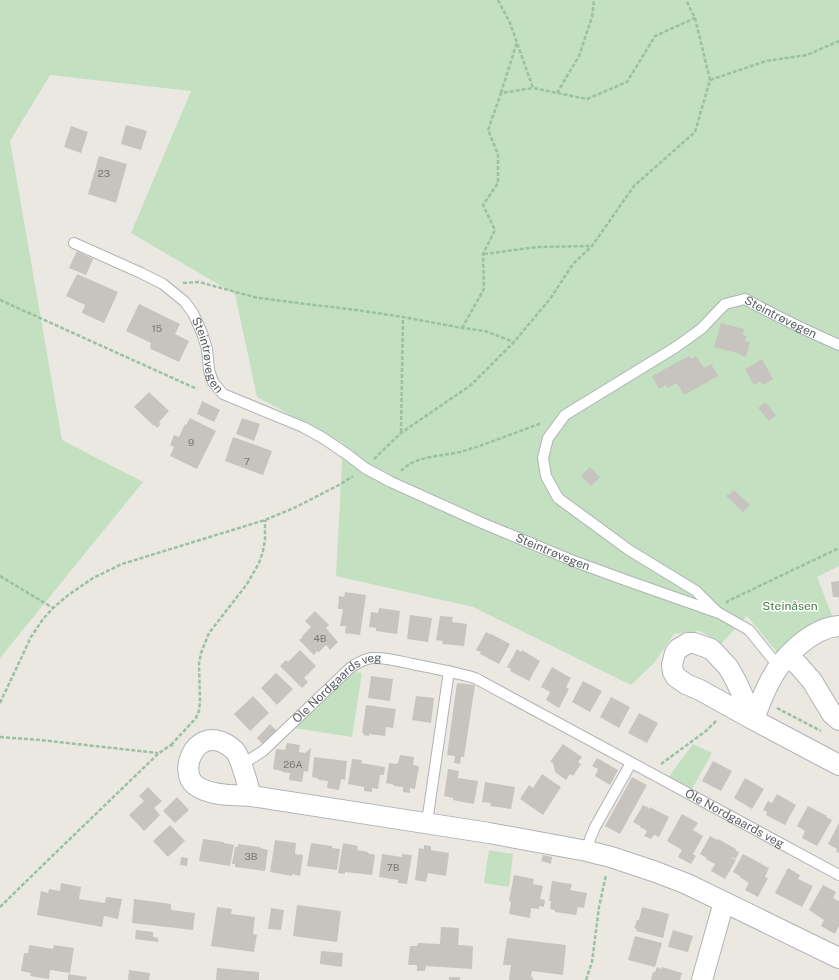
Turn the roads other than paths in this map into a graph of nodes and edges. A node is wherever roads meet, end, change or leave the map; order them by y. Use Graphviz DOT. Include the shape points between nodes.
graph roads {
  1 [pos="74,243"];
  2 [pos="839,345"];
  3 [pos="719,613"];
  4 [pos="839,626"];
  5 [pos="784,661"];
  6 [pos="449,671"];
  7 [pos="754,720"];
  8 [pos="832,727"];
  9 [pos="631,763"];
  10 [pos="241,764"];
  11 [pos="839,765"];
  12 [pos="251,796"];
  13 [pos="427,822"];
  14 [pos="587,851"];
  15 [pos="839,875"];
  16 [pos="724,902"];
  17 [pos="839,958"];
  18 [pos="702,980"];
  1 -- 3 [label="lane, Steintrøvegen" via="163,284 185,302 202,333 213,382 223,394 303,426 365,468 482,523 576,562"];
  2 -- 3 [label="lane, Steintrøvegen" via="745,299 725,304 701,329 676,347 565,415 548,438 542,458 546,476 558,498 629,550 696,591"];
  3 -- 5 [label="lane, Steintrøvegen" via="748,630"];
  4 -- 5 [label="street" via="833,626 807,638"];
  5 -- 7 [label="street" via="770,681"];
  5 -- 8 [label="street" via="799,666 812,681 832,714"];
  6 -- 9 [label="lane, Ole Nordgaards veg" via="489,685"];
  6 -- 10 [label="lane, Ole Nordgaards veg" via="381,658 358,662 263,751"];
  6 -- 13 [label="lane"];
  7 -- 7 [label="street" via="728,667 711,649 694,643 688,643 678,649 672,665 676,677"];
  7 -- 11 [label="street"];
  9 -- 14 [label="lane" via="595,827"];
  9 -- 15 [label="lane, Ole Nordgaards veg"];
  10 -- 12 [label="street"];
  10 -- 12 [label="street" via="236,752 228,745 210,740 196,747 188,767 194,784 204,790"];
  12 -- 13 [label="street"];
  13 -- 14 [label="street"];
  14 -- 16 [label="street" via="656,872"];
  16 -- 17 [label="street"];
  16 -- 18 [label="street"];
}
